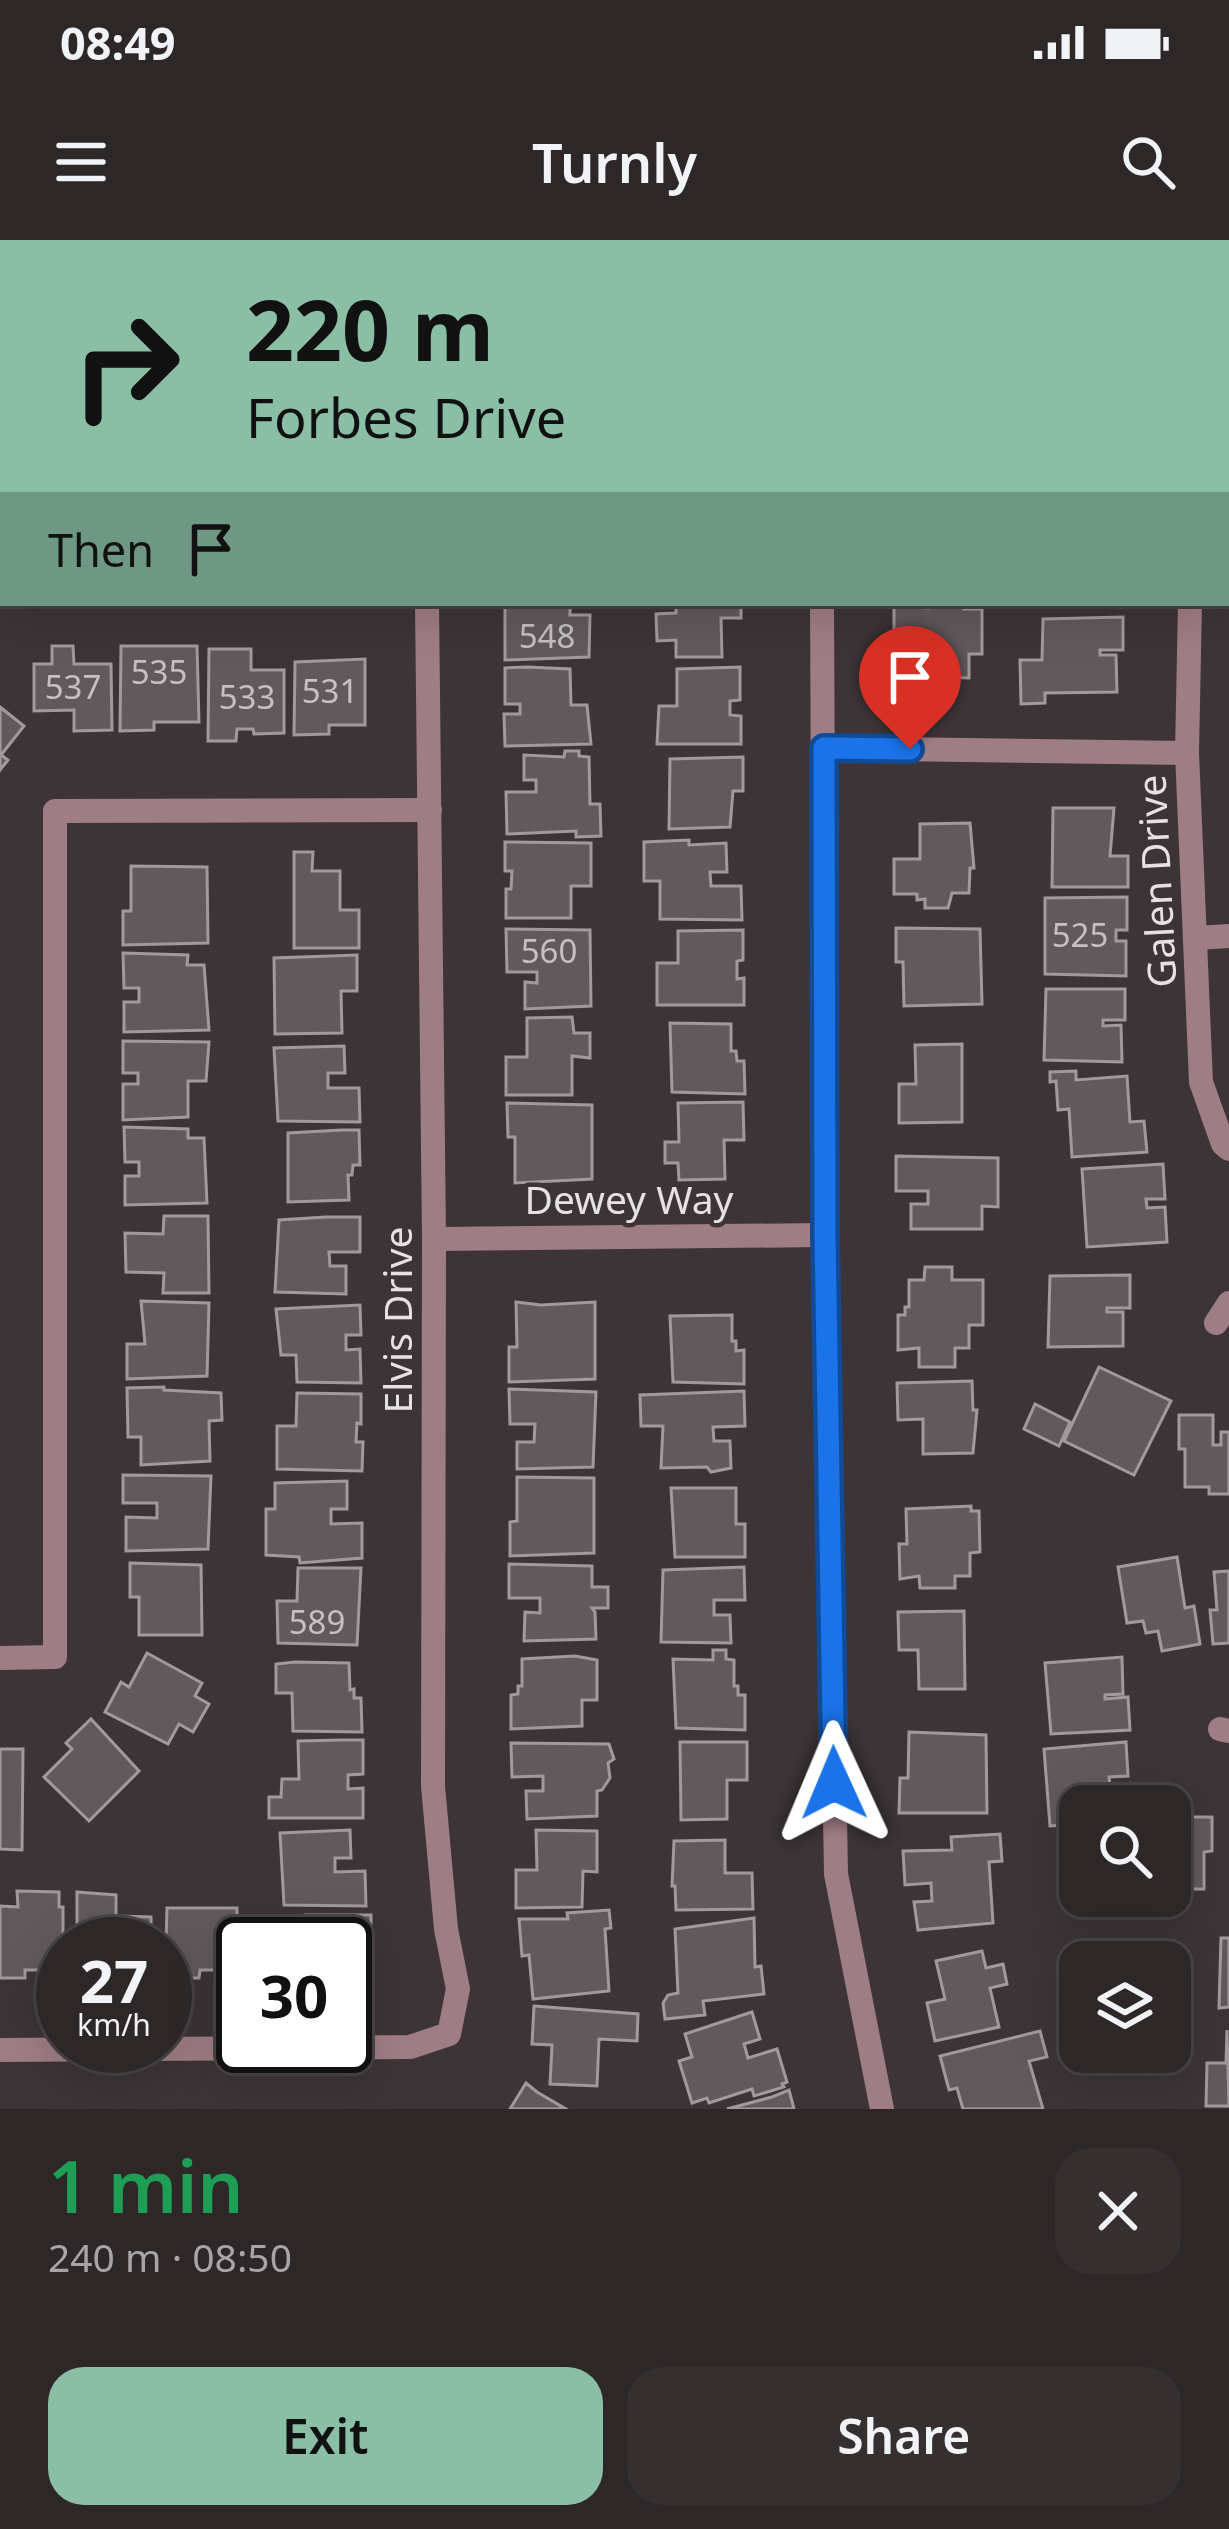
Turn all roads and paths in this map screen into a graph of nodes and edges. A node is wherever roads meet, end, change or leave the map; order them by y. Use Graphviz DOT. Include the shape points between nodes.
graph roads {
  1 [pos="427,606"];
  2 [pos="822,606"];
  3 [pos="1190,606"];
  4 [pos="824,748"];
  5 [pos="1187,753"];
  6 [pos="430,810"];
  7 [pos="1229,936"];
  8 [pos="1197,938"];
  9 [pos="1229,1149"];
  10 [pos="825,1235"];
  11 [pos="434,1239"];
  12 [pos="0,1658"];
  13 [pos="0,2050"];
  14 [pos="882,2109"];
  1 -- 6 [label="street, Elvis Drive"];
  2 -- 4 [label="street"];
  3 -- 5 [label="street, Galen Drive"];
  4 -- 5 [label="street"];
  4 -- 10 [label="street"];
  5 -- 8 [label="street, Galen Drive"];
  6 -- 11 [label="street, Elvis Drive"];
  6 -- 12 [label="street" via="55,812 56,1658"];
  7 -- 8 [label="street"];
  8 -- 9 [label="street, Galen Drive" via="1201,1082"];
  10 -- 11 [label="street, Dewey Way"];
  10 -- 14 [label="street" via="836,1874"];
  11 -- 13 [label="street, Elvis Drive" via="433,1786 458,1989 449,2034 410,2047"];
}
